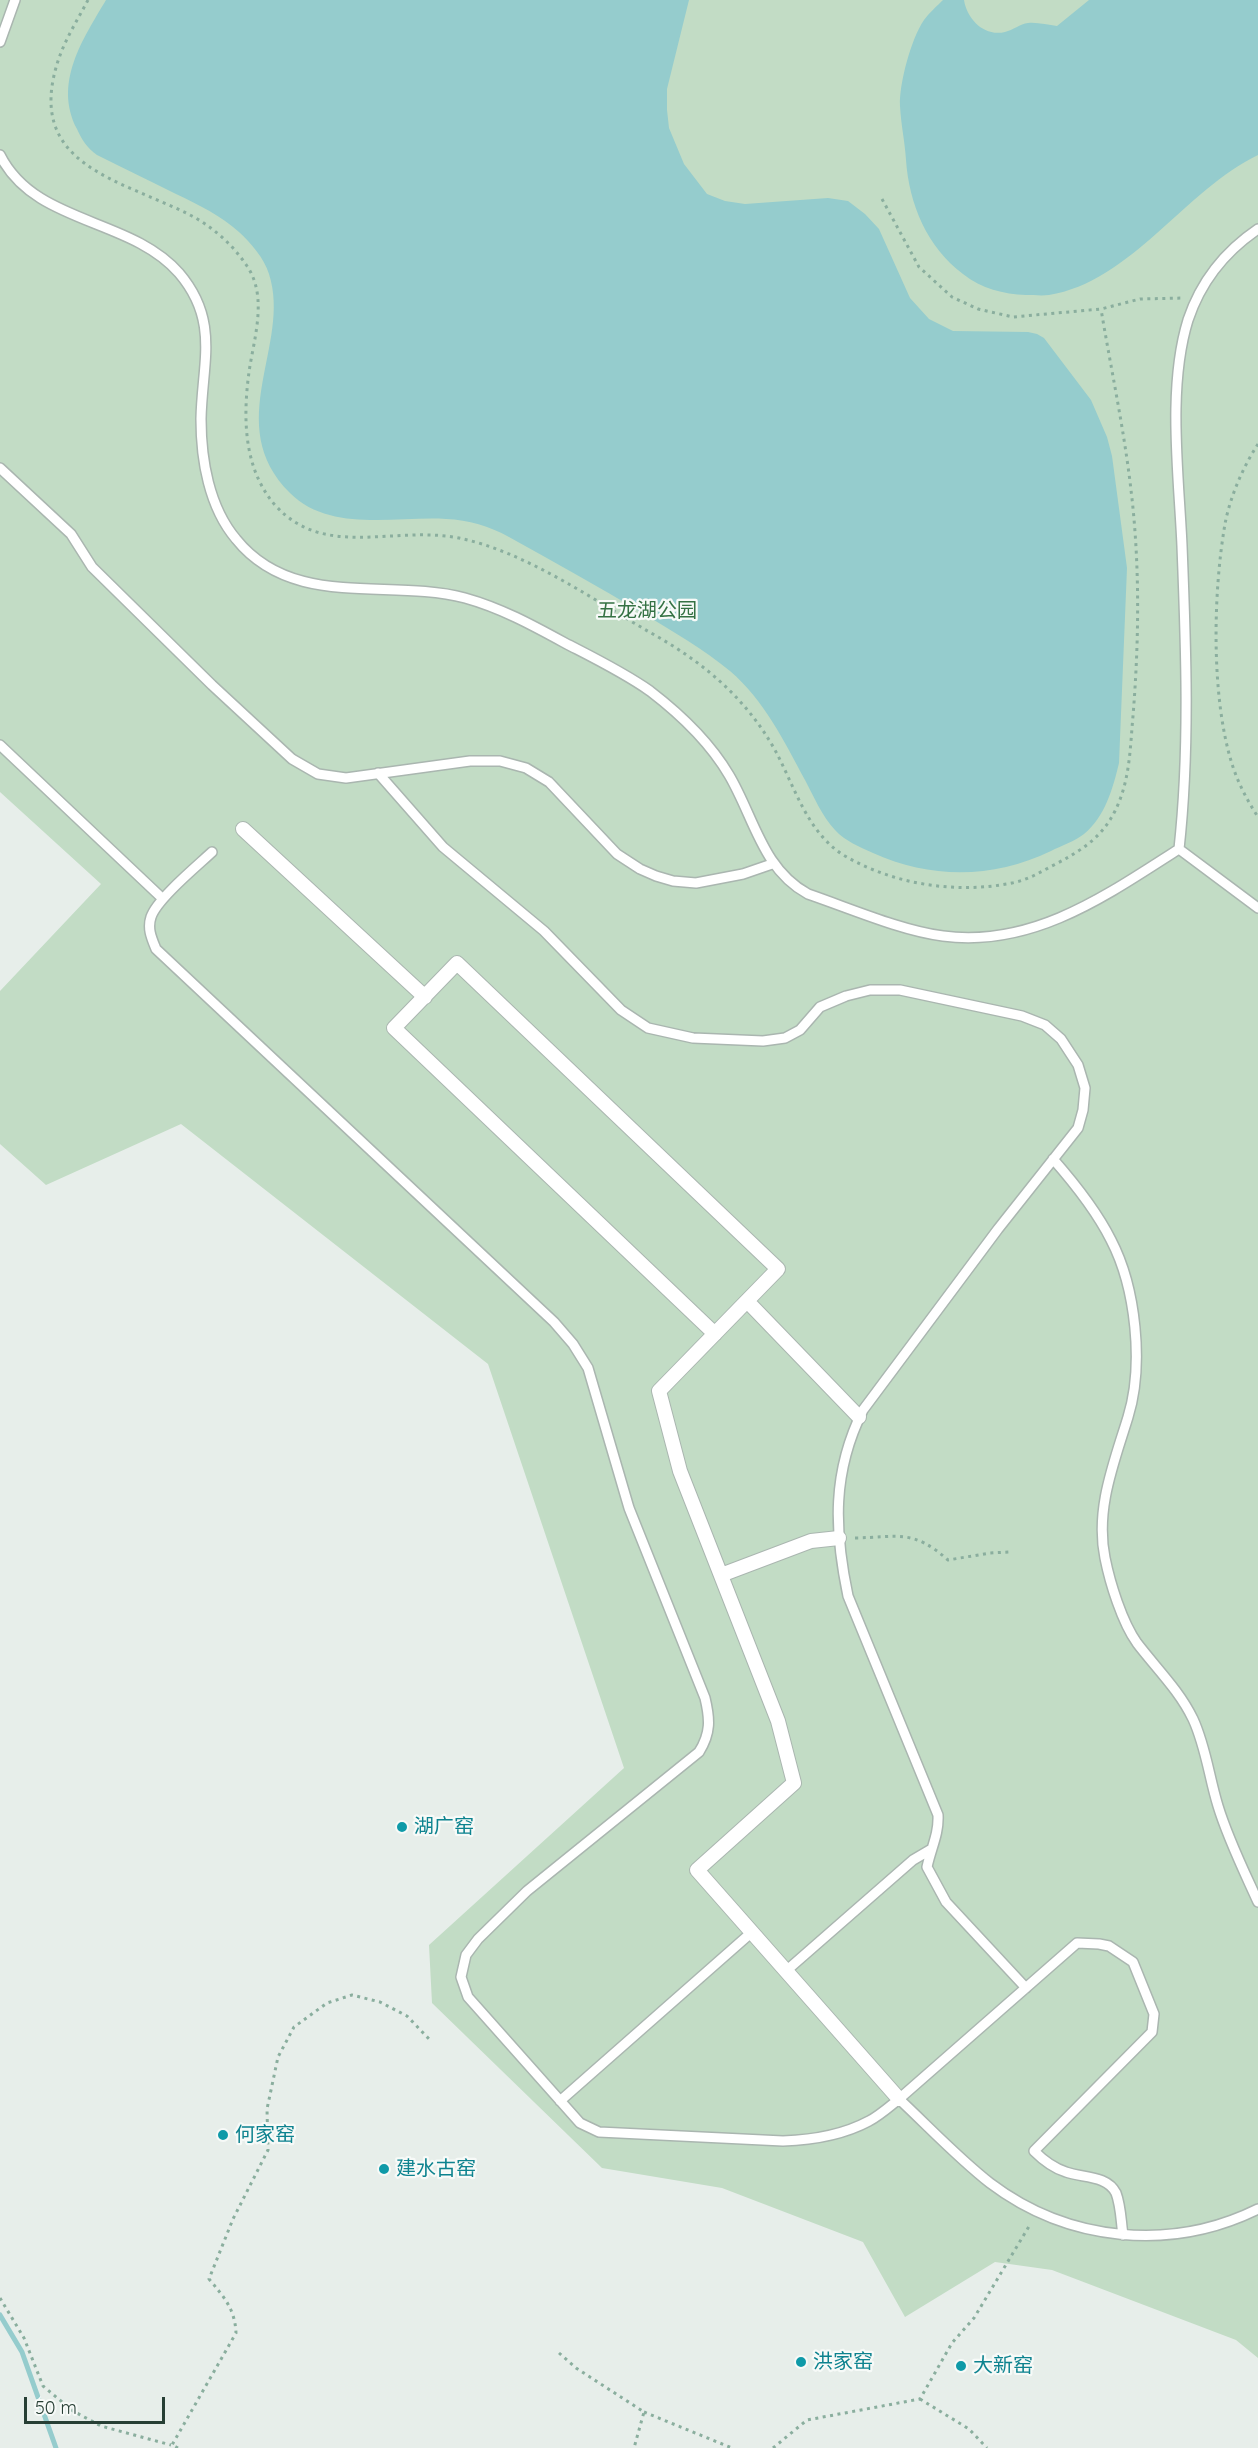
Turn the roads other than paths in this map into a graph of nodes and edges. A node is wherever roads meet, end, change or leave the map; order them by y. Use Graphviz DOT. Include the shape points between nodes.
graph roads {
  1 [pos="15,0"];
  2 [pos="0,42"];
  3 [pos="0,154"];
  4 [pos="1258,229"];
  5 [pos="0,468"];
  6 [pos="0,745"];
  7 [pos="378,773"];
  8 [pos="243,828"];
  9 [pos="1179,849"];
  10 [pos="212,852"];
  11 [pos="772,864"];
  12 [pos="163,899"];
  13 [pos="1258,908"];
  14 [pos="425,997"];
  15 [pos="1053,1159"];
  16 [pos="747,1301"];
  17 [pos="715,1334"];
  18 [pos="859,1417"];
  19 [pos="839,1538"];
  20 [pos="721,1575"];
  21 [pos="930,1850"];
  22 [pos="1258,1902"];
  23 [pos="752,1932"];
  24 [pos="786,1971"];
  25 [pos="1026,1988"];
  26 [pos="899,2099"];
  27 [pos="560,2101"];
  28 [pos="1258,2209"];
  29 [pos="1124,2235"];
  1 -- 2 [label="lane"];
  3 -- 11 [label="lane" via="28,191 150,249 180,274 196,298 204,316 206,337 201,418 205,463 221,517 250,554 278,573 312,585 418,591 483,604 522,620 629,677 685,721 715,754"];
  4 -- 9 [label="lane" via="1218,262 1207,277 1182,342 1177,396 1186,694"];
  5 -- 7 [label="lane" via="71,534 92,567 292,759 329,776"];
  6 -- 12 [label="lane"];
  7 -- 11 [label="lane" via="485,760 514,764 549,782 622,858 640,869 673,881 696,883"];
  7 -- 15 [label="lane" via="443,847 544,931 621,1010 648,1028 693,1038 785,1038 800,1030 820,1007 870,990 900,990 1022,1016 1045,1025 1061,1039 1078,1065 1085,1088 1078,1128"];
  8 -- 14 [label="street"];
  9 -- 11 [label="lane" via="1076,912 1021,932 986,938 921,932 808,894 786,880"];
  9 -- 13 [label="lane"];
  10 -- 12 [label="lane"];
  12 -- 27 [label="lane" via="151,917 149,934 156,949 573,1344 588,1368 629,1509 705,1698 710,1719 708,1737 699,1752 527,1891 466,1955 461,1977 468,1997"];
  14 -- 16 [label="street" via="457,963 778,1269"];
  14 -- 17 [label="street" via="394,1028"];
  15 -- 18 [label="lane"];
  15 -- 22 [label="lane" via="1083,1194 1112,1241 1134,1320 1135,1372 1129,1414 1109,1474 1102,1514 1105,1557 1135,1641 1172,1685 1193,1718 1218,1806"];
  16 -- 17 [label="street"];
  16 -- 18 [label="street"];
  17 -- 20 [label="street" via="659,1391 680,1471"];
  18 -- 19 [label="lane" via="842,1465"];
  19 -- 20 [label="street" via="811,1541"];
  19 -- 21 [label="lane" via="848,1596 938,1815 939,1830"];
  20 -- 23 [label="street" via="778,1721 794,1784 697,1870"];
  21 -- 24 [label="lane" via="913,1860"];
  21 -- 25 [label="lane" via="927,1867 946,1902"];
  23 -- 24 [label="street"];
  23 -- 27 [label="lane"];
  24 -- 26 [label="street"];
  25 -- 26 [label="lane"];
  25 -- 29 [label="lane" via="1077,1943 1099,1944 1118,1950 1133,1962 1154,2014 1149,2038 1034,2151 1066,2172 1109,2185 1117,2196"];
  26 -- 27 [label="lane" via="869,2121 840,2132 783,2141 599,2132 580,2123"];
  26 -- 29 [label="lane" via="990,2183 1038,2212 1076,2227"];
  28 -- 29 [label="lane" via="1191,2232"];
}
